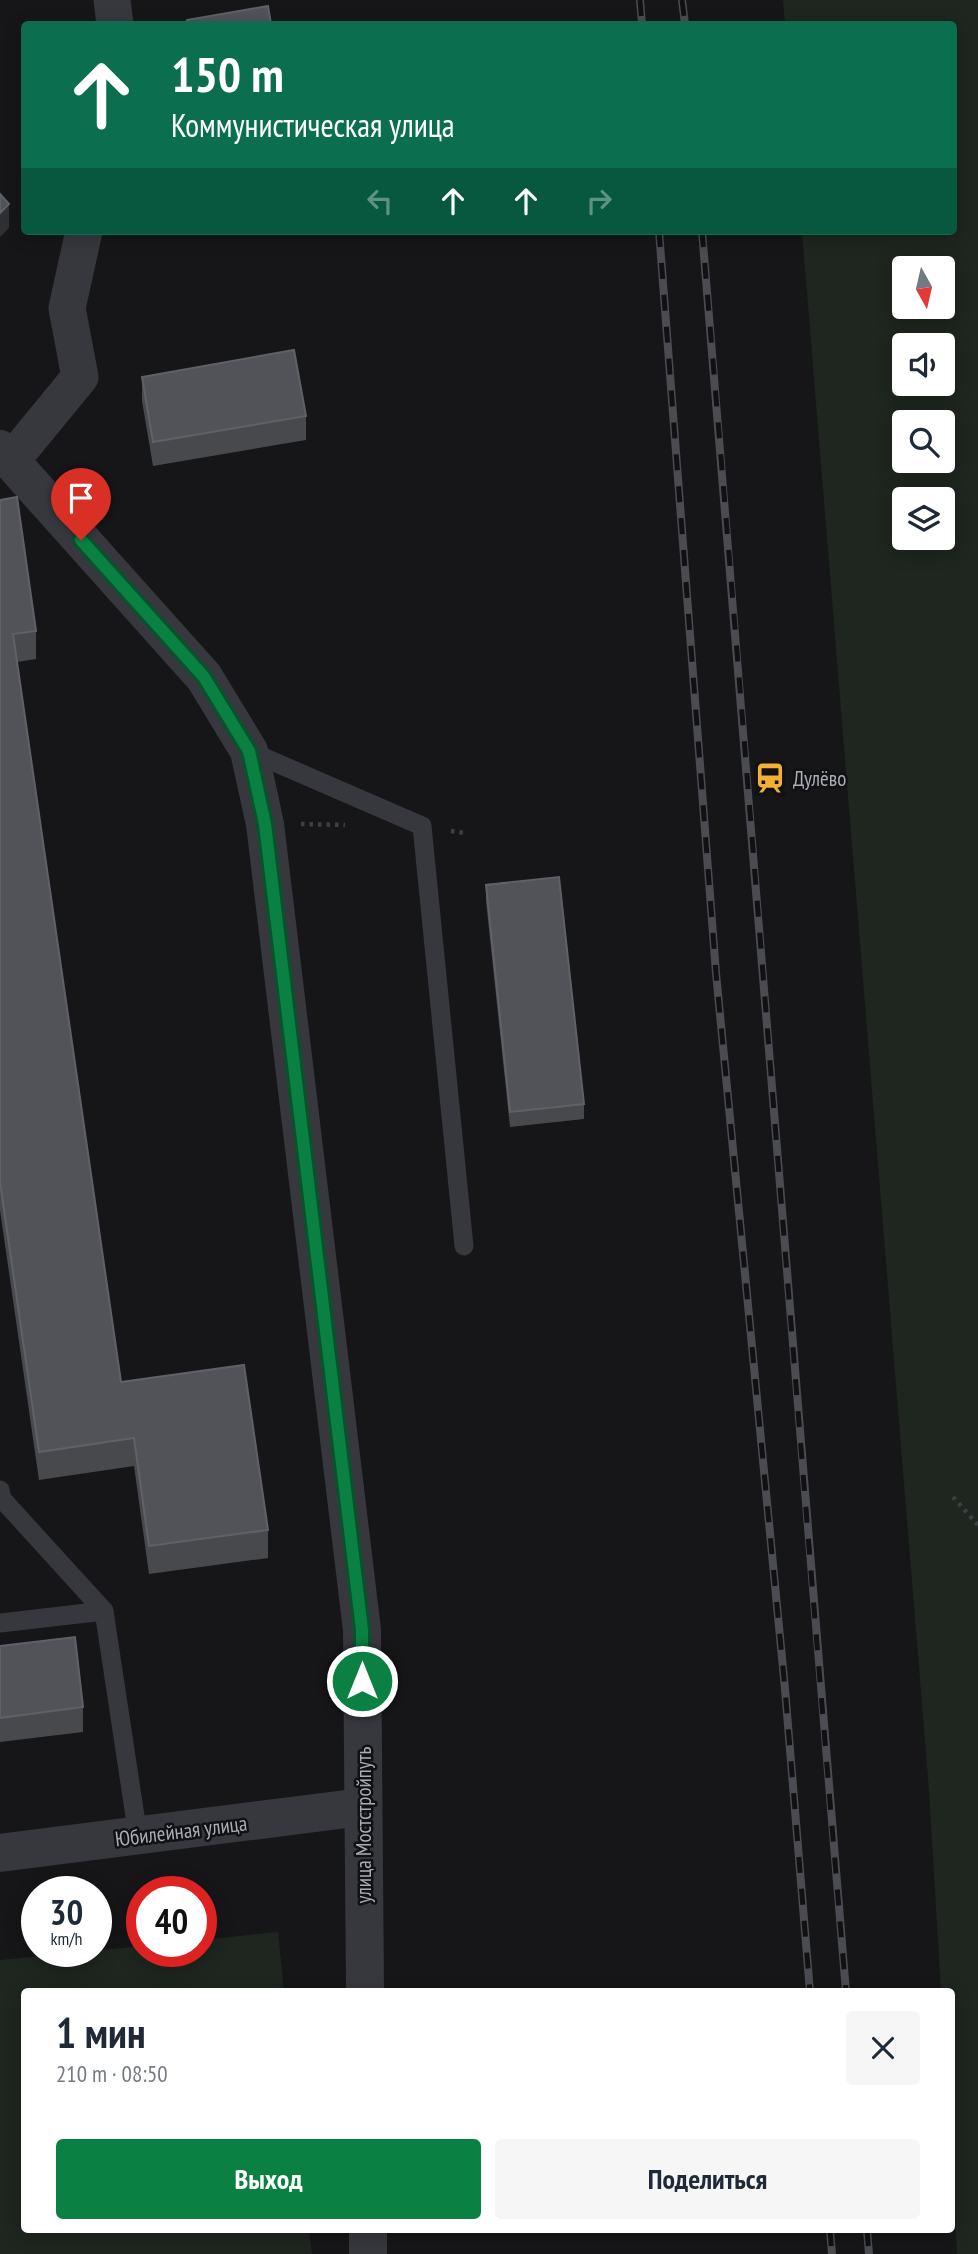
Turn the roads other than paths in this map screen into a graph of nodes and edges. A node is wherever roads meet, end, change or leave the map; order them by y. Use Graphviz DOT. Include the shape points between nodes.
graph roads {
  1 [pos="112,0"];
  2 [pos="115,21"];
  3 [pos="83,235"];
  4 [pos="6,455"];
  5 [pos="249,751"];
  6 [pos="464,1246"];
  7 [pos="0,1490"];
  8 [pos="104,1611"];
  9 [pos="0,1623"];
  10 [pos="362,1807"];
  11 [pos="138,1836"];
  12 [pos="0,1853"];
  13 [pos="365,1988"];
  14 [pos="368,2233"];
  15 [pos="368,2254"];
  1 -- 2 [label="street"];
  3 -- 4 [label="street" via="67,308 80,377"];
  4 -- 5 [label="street, улица Мостстройпуть" via="204,677"];
  5 -- 6 [label="lane" via="422,826"];
  5 -- 10 [label="street, улица Мостстройпуть" via="265,824 362,1630"];
  7 -- 8 [label="lane" via="2,1499"];
  8 -- 9 [label="lane"];
  8 -- 11 [label="lane"];
  10 -- 11 [label="street, Юбилейная улица"];
  10 -- 13 [label="street, улица Мостстройпуть"];
  11 -- 12 [label="street, Юбилейная улица"];
  14 -- 15 [label="street"];
}
